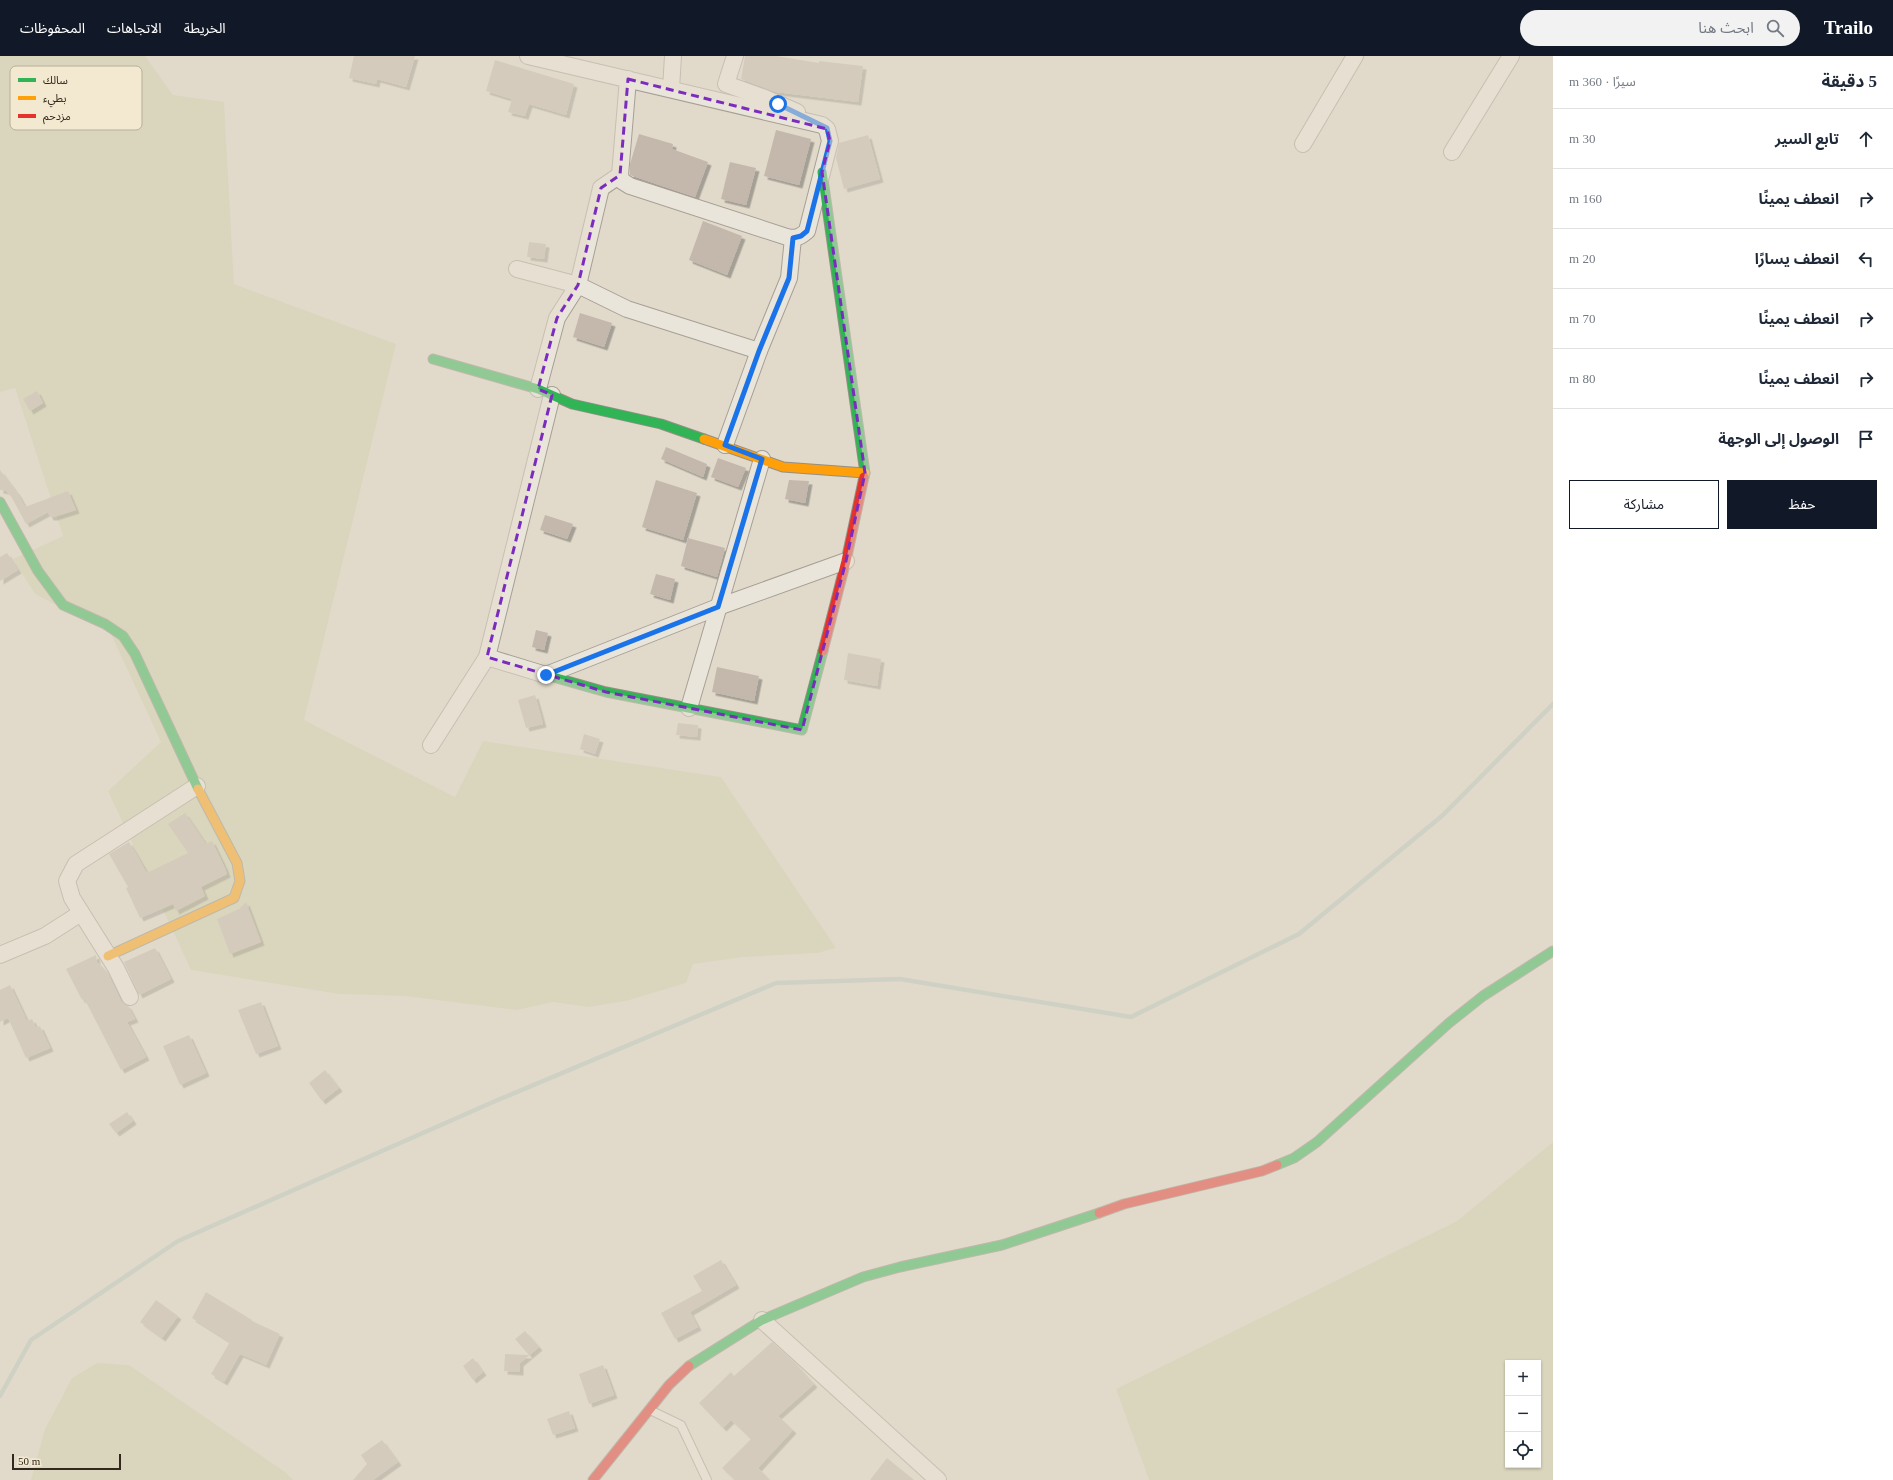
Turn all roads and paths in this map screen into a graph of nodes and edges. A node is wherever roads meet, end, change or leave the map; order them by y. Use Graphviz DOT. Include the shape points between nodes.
graph roads {
  1 [pos="528,56"];
  2 [pos="673,56"];
  3 [pos="735,56"];
  4 [pos="1355,56"];
  5 [pos="1511,56"];
  6 [pos="557,59"];
  7 [pos="628,79"];
  8 [pos="671,89"];
  9 [pos="816,124"];
  10 [pos="1303,144"];
  11 [pos="1452,152"];
  12 [pos="822,172"];
  13 [pos="620,175"];
  14 [pos="793,238"];
  15 [pos="517,269"];
  16 [pos="578,286"];
  17 [pos="759,351"];
  18 [pos="434,359"];
  19 [pos="545,392"];
  20 [pos="725,445"];
  21 [pos="762,459"];
  22 [pos="865,473"];
  23 [pos="0,502"];
  24 [pos="846,561"];
  25 [pos="718,607"];
  26 [pos="487,657"];
  27 [pos="546,675"];
  28 [pos="689,708"];
  29 [pos="431,745"];
  30 [pos="197,786"];
  31 [pos="81,913"];
  32 [pos="1553,951"];
  33 [pos="0,955"];
  34 [pos="108,956"];
  35 [pos="130,997"];
  36 [pos="762,1320"];
  37 [pos="649,1409"];
  38 [pos="593,1480"];
  39 [pos="707,1480"];
  40 [pos="938,1480"];
  1 -- 6 [label="street"];
  2 -- 8 [label="street"];
  3 -- 9 [label="street" via="726,84 797,112"];
  4 -- 10 [label="street"];
  5 -- 11 [label="street"];
  6 -- 7 [label="street"];
  7 -- 8 [label="street"];
  7 -- 13 [label="street"];
  8 -- 9 [label="street"];
  9 -- 12 [label="street" via="827,128 830,141"];
  12 -- 14 [label="street" via="807,231"];
  12 -- 22 [label="street"];
  13 -- 14 [label="street" via="622,181 630,186"];
  13 -- 16 [label="street" via="601,188"];
  14 -- 17 [label="street" via="789,278"];
  15 -- 16 [label="street"];
  16 -- 17 [label="street" via="627,309"];
  16 -- 19 [label="street" via="557,318"];
  17 -- 20 [label="street"];
  18 -- 19 [label="street"];
  19 -- 20 [label="street" via="572,404 661,424"];
  19 -- 26 [label="street"];
  20 -- 21 [label="street"];
  21 -- 22 [label="street" via="783,467"];
  21 -- 25 [label="street"];
  22 -- 24 [label="street"];
  23 -- 30 [label="street" via="38,571 63,605 105,624 123,636 135,654"];
  24 -- 25 [label="street"];
  24 -- 28 [label="street" via="802,730"];
  25 -- 27 [label="street"];
  25 -- 28 [label="street"];
  26 -- 27 [label="street"];
  26 -- 29 [label="street"];
  27 -- 28 [label="street" via="606,692"];
  30 -- 31 [label="street" via="76,864 68,881 72,898"];
  30 -- 34 [label="street" via="237,863 241,876 237,894 234,898"];
  31 -- 33 [label="street" via="45,936"];
  31 -- 34 [label="street"];
  32 -- 36 [label="street" via="1466,1009 1317,1142 1294,1158 1262,1171 1124,1204 1002,1245 863,1277"];
  34 -- 35 [label="street"];
  36 -- 37 [label="street" via="688,1367"];
  36 -- 40 [label="street"];
  37 -- 38 [label="street"];
  37 -- 39 [label="lane" via="681,1425"];
}
